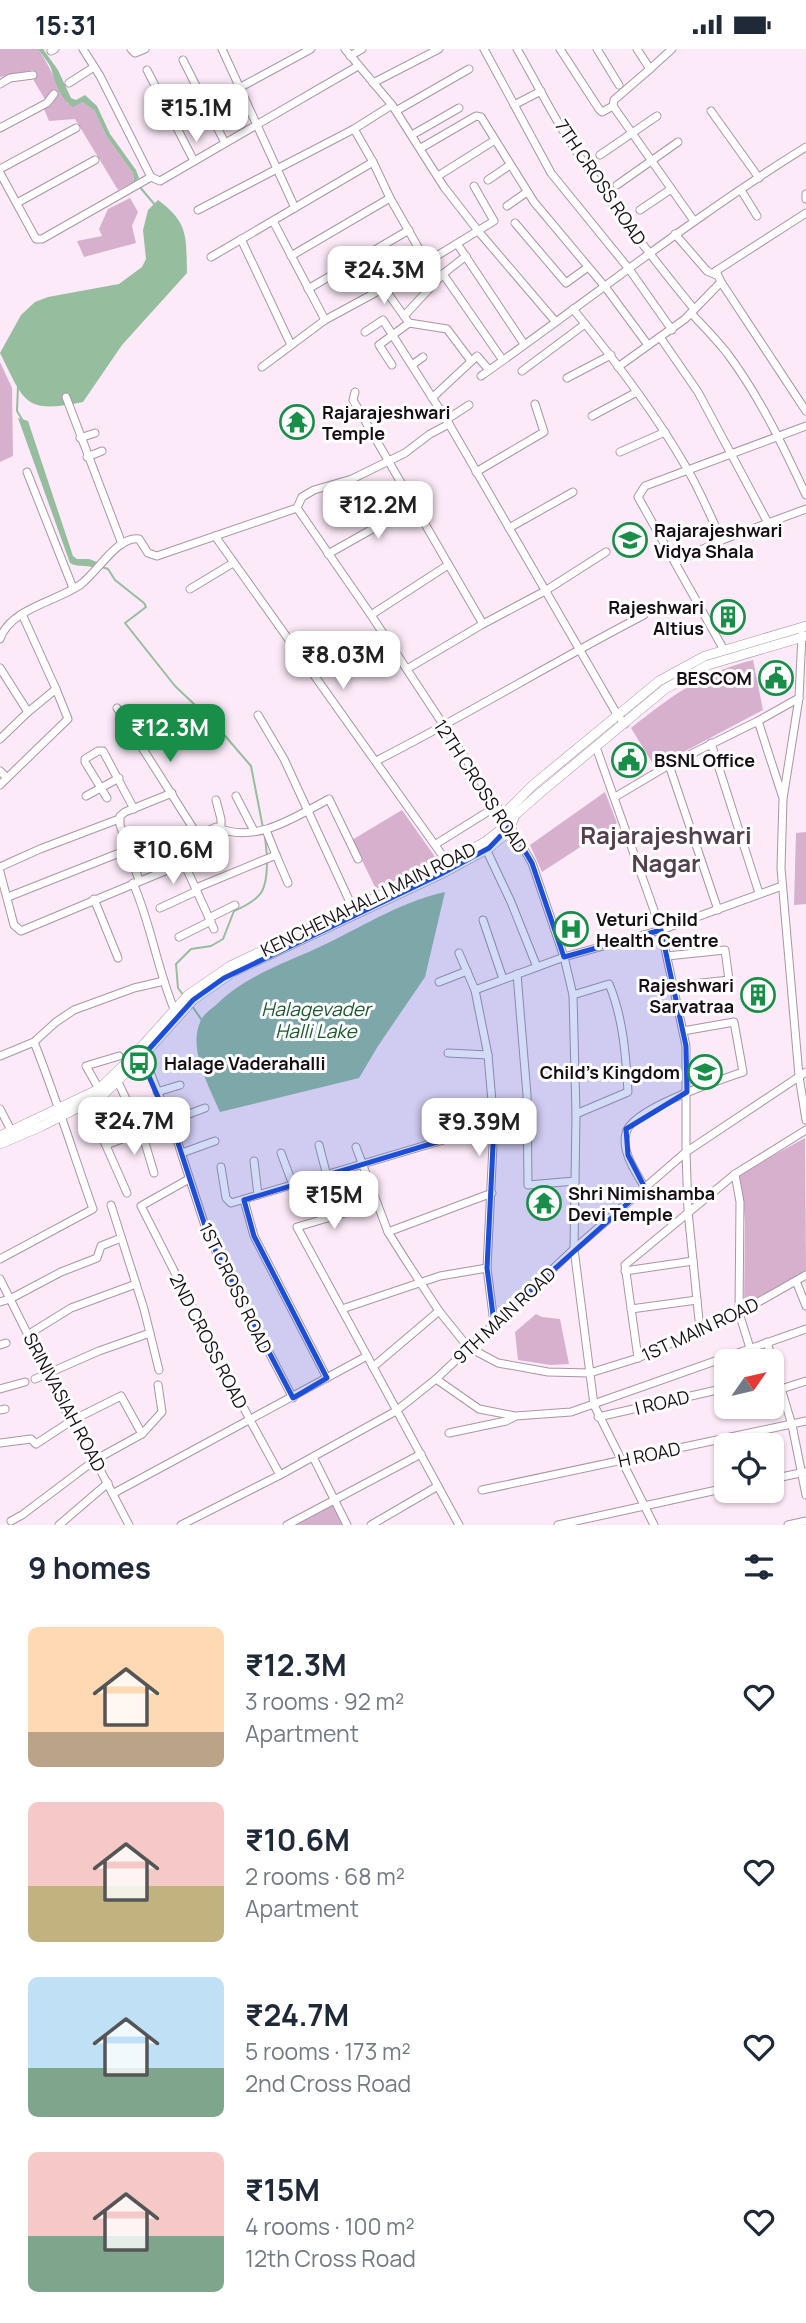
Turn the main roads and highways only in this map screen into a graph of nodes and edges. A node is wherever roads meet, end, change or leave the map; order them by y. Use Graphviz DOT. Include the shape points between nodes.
graph roads {
  1 [pos="804,632"];
  2 [pos="621,720"];
  3 [pos="509,824"];
  4 [pos="354,911"];
  5 [pos="184,1003"];
  6 [pos="61,1113"];
  7 [pos="0,1136"];
  8 [pos="0,1144"];
  1 -- 2 [label="main road, KENCHENAHALLI MAIN ROAD" via="695,671"];
  1 -- 2 [label="main road, KENCHENAHALLI MAIN ROAD" via="691,662 659,681"];
  2 -- 3 [label="main road, KENCHENAHALLI MAIN ROAD"];
  2 -- 3 [label="main road, KENCHENAHALLI MAIN ROAD" via="533,785 509,809"];
  3 -- 4 [label="main road, KENCHENAHALLI MAIN ROAD" via="485,842"];
  3 -- 4 [label="main road, KENCHENAHALLI MAIN ROAD" via="505,835 486,849"];
  4 -- 5 [label="main road, KENCHENAHALLI MAIN ROAD" via="230,966"];
  5 -- 6 [label="main road, KENCHENAHALLI MAIN ROAD" via="99,1089"];
  5 -- 6 [label="main road, KENCHENAHALLI MAIN ROAD" via="141,1058 103,1095"];
  6 -- 7 [label="main road, KENCHENAHALLI MAIN ROAD"];
  6 -- 8 [label="main road, KENCHENAHALLI MAIN ROAD"];
}
